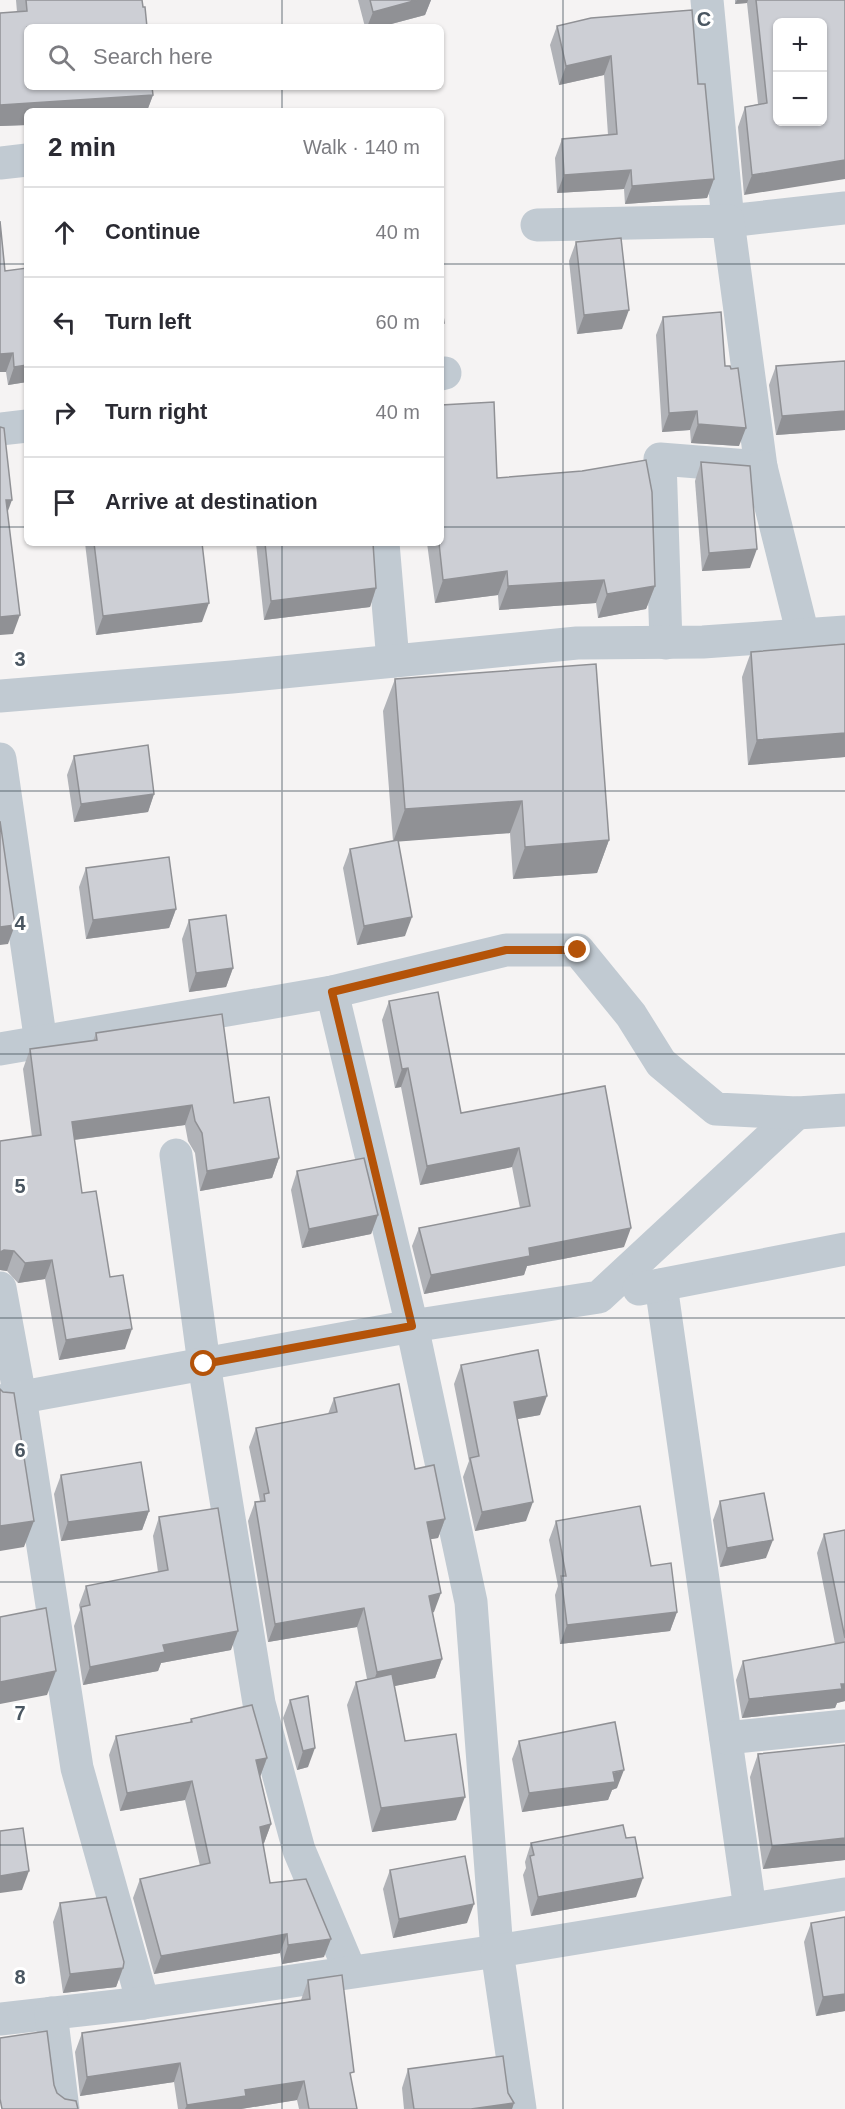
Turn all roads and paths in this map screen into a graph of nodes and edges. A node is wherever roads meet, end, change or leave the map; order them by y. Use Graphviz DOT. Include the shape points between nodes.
graph roads {
  1 [pos="706,0"];
  2 [pos="24,160"];
  3 [pos="0,163"];
  4 [pos="845,207"];
  5 [pos="728,221"];
  6 [pos="537,225"];
  7 [pos="24,426"];
  8 [pos="0,429"];
  9 [pos="761,467"];
  10 [pos="383,546"];
  11 [pos="845,633"];
  12 [pos="803,635"];
  13 [pos="666,643"];
  14 [pos="393,661"];
  15 [pos="0,696"];
  16 [pos="0,759"];
  17 [pos="332,992"];
  18 [pos="41,1043"];
  19 [pos="0,1049"];
  20 [pos="845,1110"];
  21 [pos="797,1113"];
  22 [pos="176,1155"];
  23 [pos="845,1249"];
  24 [pos="661,1285"];
  25 [pos="0,1288"];
  26 [pos="599,1297"];
  27 [pos="412,1326"];
  28 [pos="204,1364"];
  29 [pos="10,1399"];
  30 [pos="845,1726"];
  31 [pos="726,1738"];
  32 [pos="845,1894"];
  33 [pos="750,1909"];
  34 [pos="497,1951"];
  35 [pos="350,1971"];
  36 [pos="143,2002"];
  37 [pos="51,2013"];
  38 [pos="0,2019"];
  39 [pos="63,2109"];
  40 [pos="520,2109"];
  1 -- 5 [label="street"];
  2 -- 3 [label="street"];
  4 -- 5 [label="street"];
  5 -- 6 [label="street"];
  5 -- 9 [label="street"];
  7 -- 8 [label="street"];
  9 -- 12 [label="street"];
  9 -- 13 [label="street" via="660,459"];
  10 -- 14 [label="street"];
  11 -- 12 [label="street"];
  12 -- 13 [label="street"];
  13 -- 14 [label="street" via="577,643"];
  14 -- 15 [label="street"];
  16 -- 18 [label="street"];
  17 -- 18 [label="street"];
  17 -- 21 [label="street" via="506,950 578,950 632,1015 662,1063 716,1109"];
  17 -- 27 [label="street"];
  18 -- 19 [label="street"];
  20 -- 21 [label="street"];
  21 -- 26 [label="street"];
  22 -- 28 [label="street"];
  23 -- 24 [label="street"];
  24 -- 26 [label="street"];
  24 -- 31 [label="street"];
  25 -- 29 [label="street"];
  26 -- 27 [label="street"];
  27 -- 28 [label="street"];
  27 -- 34 [label="street" via="471,1602"];
  28 -- 29 [label="street"];
  28 -- 35 [label="street" via="260,1703 299,1850"];
  29 -- 36 [label="street" via="77,1768"];
  30 -- 31 [label="street"];
  31 -- 33 [label="street"];
  32 -- 33 [label="street"];
  33 -- 34 [label="street"];
  34 -- 35 [label="street"];
  34 -- 40 [label="street"];
  35 -- 36 [label="street"];
  36 -- 37 [label="street"];
  37 -- 38 [label="street"];
  37 -- 39 [label="street"];
}
